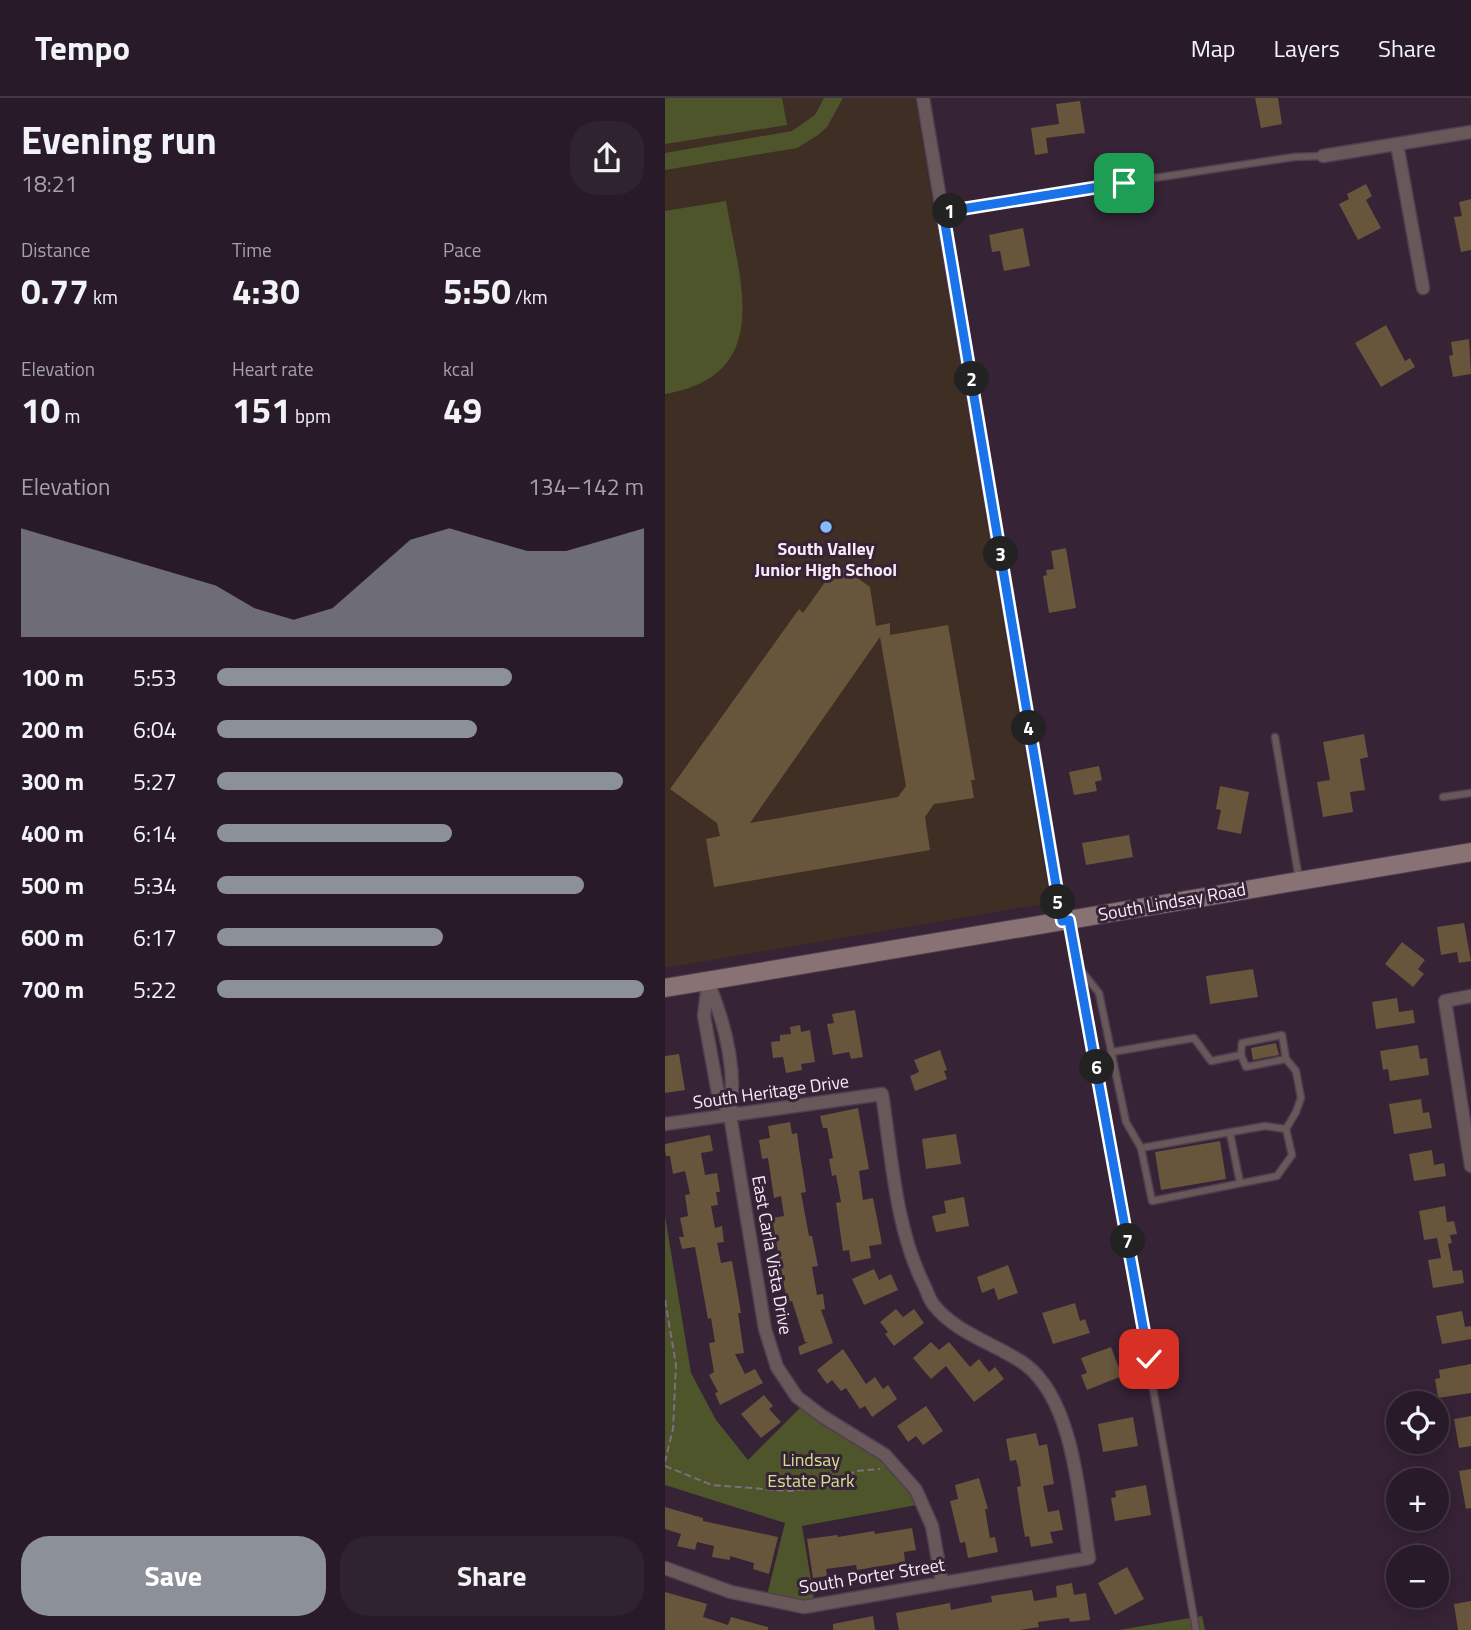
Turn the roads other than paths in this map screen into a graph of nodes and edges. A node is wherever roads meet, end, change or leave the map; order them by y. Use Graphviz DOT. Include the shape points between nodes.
graph roads {
  1 [pos="923,98"];
  2 [pos="1471,132"];
  3 [pos="1397,144"];
  4 [pos="1323,156"];
  5 [pos="943,212"];
  6 [pos="1423,288"];
  7 [pos="1275,737"];
  8 [pos="1471,793"];
  9 [pos="1443,797"];
  10 [pos="1471,852"];
  11 [pos="1300,881"];
  12 [pos="1065,920"];
  13 [pos="1078,968"];
  14 [pos="708,982"];
  15 [pos="665,988"];
  16 [pos="1471,996"];
  17 [pos="1112,1052"];
  18 [pos="1241,1055"];
  19 [pos="1286,1059"];
  20 [pos="730,1115"];
  21 [pos="665,1125"];
  22 [pos="1286,1129"];
  23 [pos="1230,1133"];
  24 [pos="1141,1148"];
  25 [pos="1471,1166"];
  26 [pos="1240,1183"];
  27 [pos="1089,1558"];
  28 [pos="665,1568"];
  29 [pos="942,1583"];
  30 [pos="1196,1630"];
  1 -- 5 [label="street"];
  2 -- 3 [label="street"];
  3 -- 4 [label="street"];
  3 -- 6 [label="street"];
  4 -- 5 [label="lane"];
  5 -- 12 [label="street"];
  7 -- 11 [label="lane"];
  8 -- 9 [label="lane"];
  10 -- 11 [label="main road, South Lindsay Road"];
  11 -- 12 [label="main road, South Lindsay Road"];
  12 -- 13 [label="lane"];
  12 -- 14 [label="main road, South Lindsay Road"];
  13 -- 17 [label="lane" via="1099,993"];
  13 -- 30 [label="lane"];
  14 -- 15 [label="main road, South Lindsay Road"];
  14 -- 20 [label="street, East Carla Vista Drive" via="721,1014 734,1091"];
  16 -- 25 [label="street" via="1445,1001"];
  17 -- 18 [label="lane" via="1194,1038 1212,1061"];
  17 -- 24 [label="lane" via="1126,1122"];
  18 -- 19 [label="lane" via="1246,1067"];
  18 -- 19 [label="lane" via="1242,1043 1282,1035"];
  19 -- 22 [label="lane" via="1296,1071 1301,1098"];
  20 -- 21 [label="street, South Heritage Drive"];
  20 -- 27 [label="street, South Heritage Drive" via="882,1094 903,1227 915,1267 933,1304 961,1328 1027,1366 1052,1395 1067,1431"];
  20 -- 29 [label="street, East Carla Vista Drive" via="765,1329 777,1367 797,1397 885,1455 916,1490 932,1526"];
  22 -- 23 [label="lane" via="1265,1126"];
  22 -- 26 [label="lane" via="1292,1156 1277,1176"];
  23 -- 24 [label="lane"];
  23 -- 26 [label="lane"];
  24 -- 26 [label="lane" via="1152,1200"];
  27 -- 29 [label="street, South Porter Street"];
  28 -- 29 [label="street, South Porter Street" via="731,1592 804,1607"];
}
